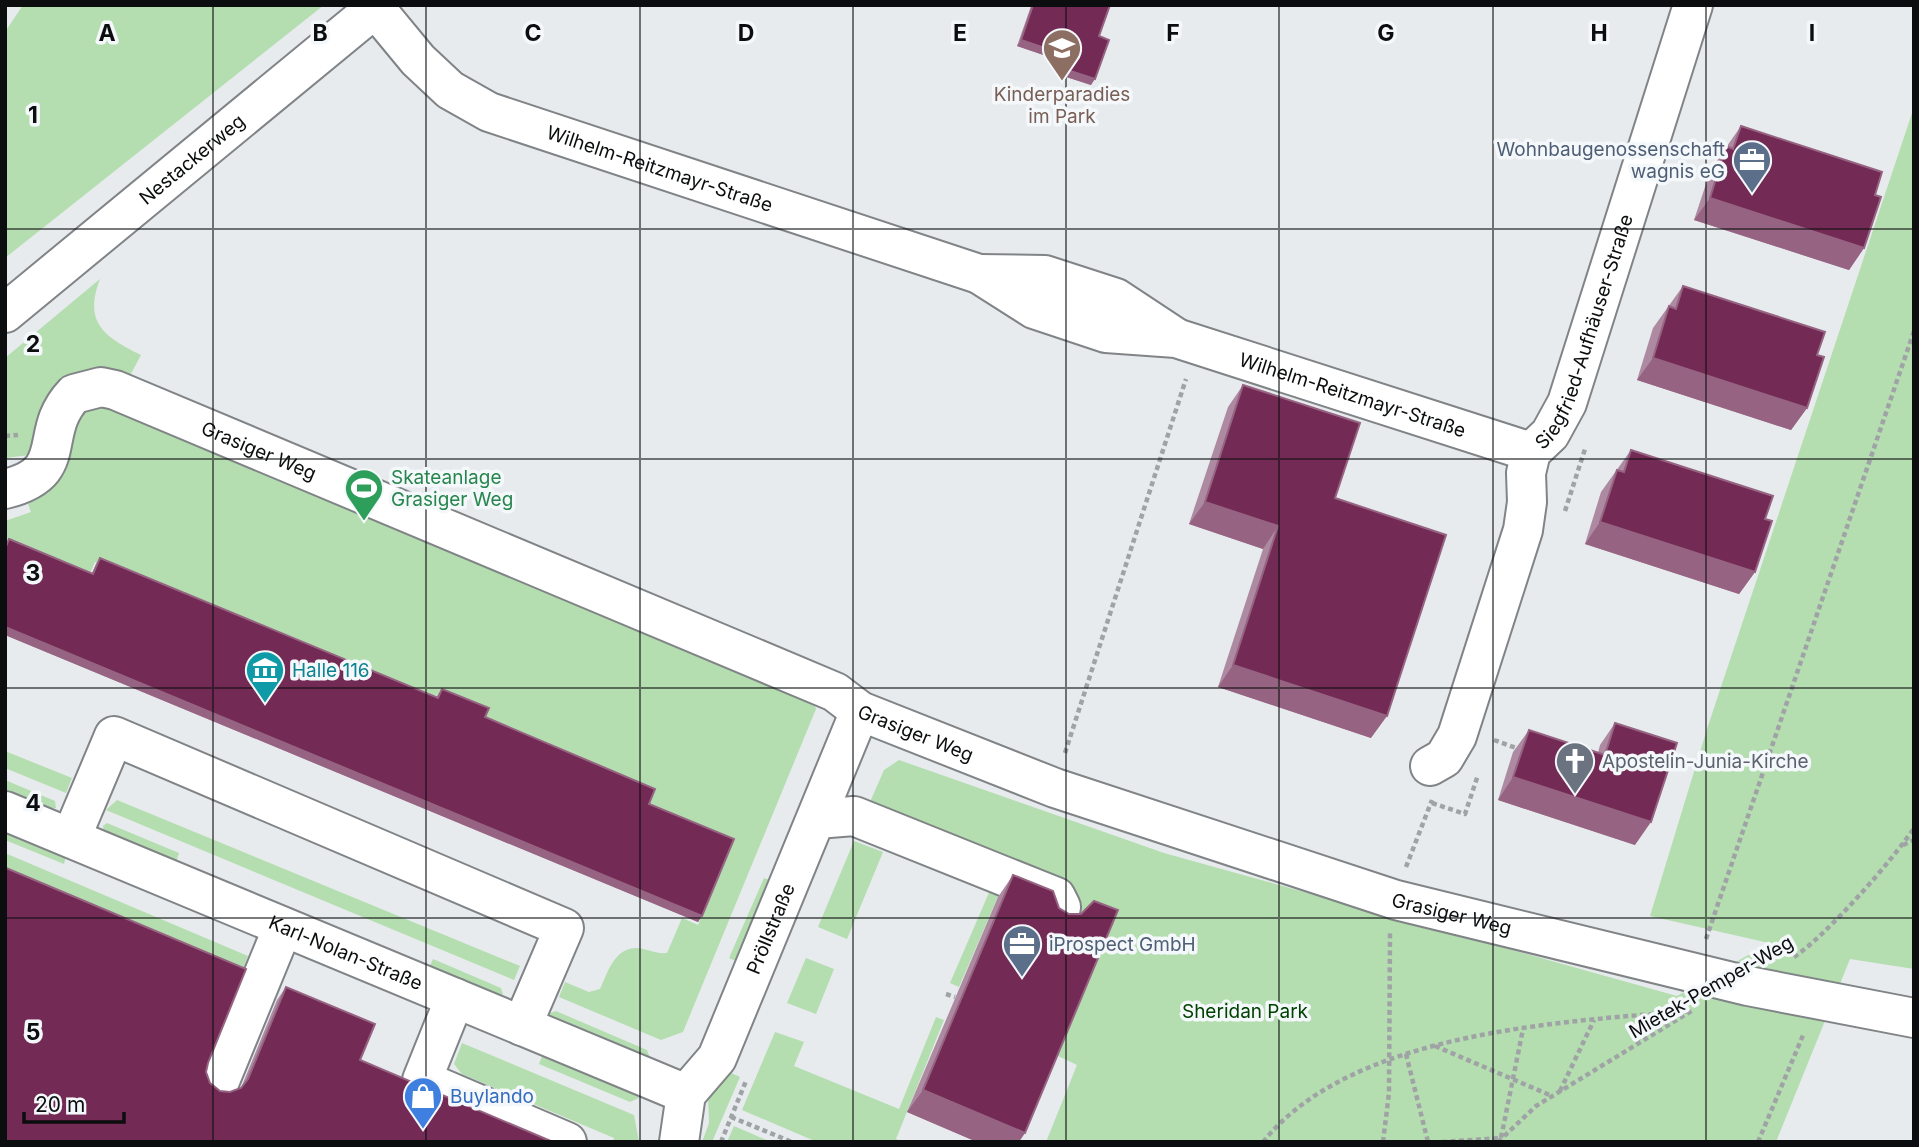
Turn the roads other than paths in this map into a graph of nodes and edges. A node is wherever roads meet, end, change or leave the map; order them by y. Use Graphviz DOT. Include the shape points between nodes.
graph roads {
  1 [pos="1693,5"];
  2 [pos="377,7"];
  3 [pos="5,313"];
  4 [pos="1531,452"];
  5 [pos="5,489"];
  6 [pos="860,711"];
  7 [pos="1437,762"];
  8 [pos="5,811"];
  9 [pos="817,820"];
  10 [pos="71,838"];
  11 [pos="1059,915"];
  12 [pos="283,927"];
  13 [pos="455,998"];
  14 [pos="1914,1018"];
  15 [pos="522,1026"];
  16 [pos="219,1083"];
  17 [pos="686,1094"];
  18 [pos="567,1142"];
  19 [pos="678,1142"];
  1 -- 4 [label="street, Siegfried-Aufhäuser-Straße" via="1567,403 1550,434"];
  2 -- 3 [label="street, Nestackerweg"];
  2 -- 4 [label="street, Wilhelm-Reitzmayr-Straße" via="418,60 450,90 489,112 979,274 1034,309 1106,333"];
  4 -- 7 [label="street, Siegfried-Aufhäuser-Straße" via="1525,473 1523,530 1457,736"];
  5 -- 6 [label="street, Grasiger Weg" via="36,478 44,469 56,421 74,394 100,387 116,390 835,692"];
  6 -- 9 [label="street, Pröllstraße"];
  6 -- 14 [label="street, Grasiger Weg" via="1055,788 1396,900 1748,986"];
  8 -- 10 [label="street, Karl-Nolan-Straße"];
  9 -- 11 [label="street" via="854,816 1056,897"];
  9 -- 17 [label="street, Pröllstraße" via="717,1058"];
  10 -- 12 [label="street, Karl-Nolan-Straße"];
  10 -- 15 [label="street" via="114,736 564,928"];
  12 -- 13 [label="street, Karl-Nolan-Straße"];
  12 -- 16 [label="street"];
  13 -- 15 [label="street, Karl-Nolan-Straße"];
  13 -- 18 [label="street" via="422,1080"];
  15 -- 17 [label="street, Karl-Nolan-Straße"];
  17 -- 19 [label="street"];
}
